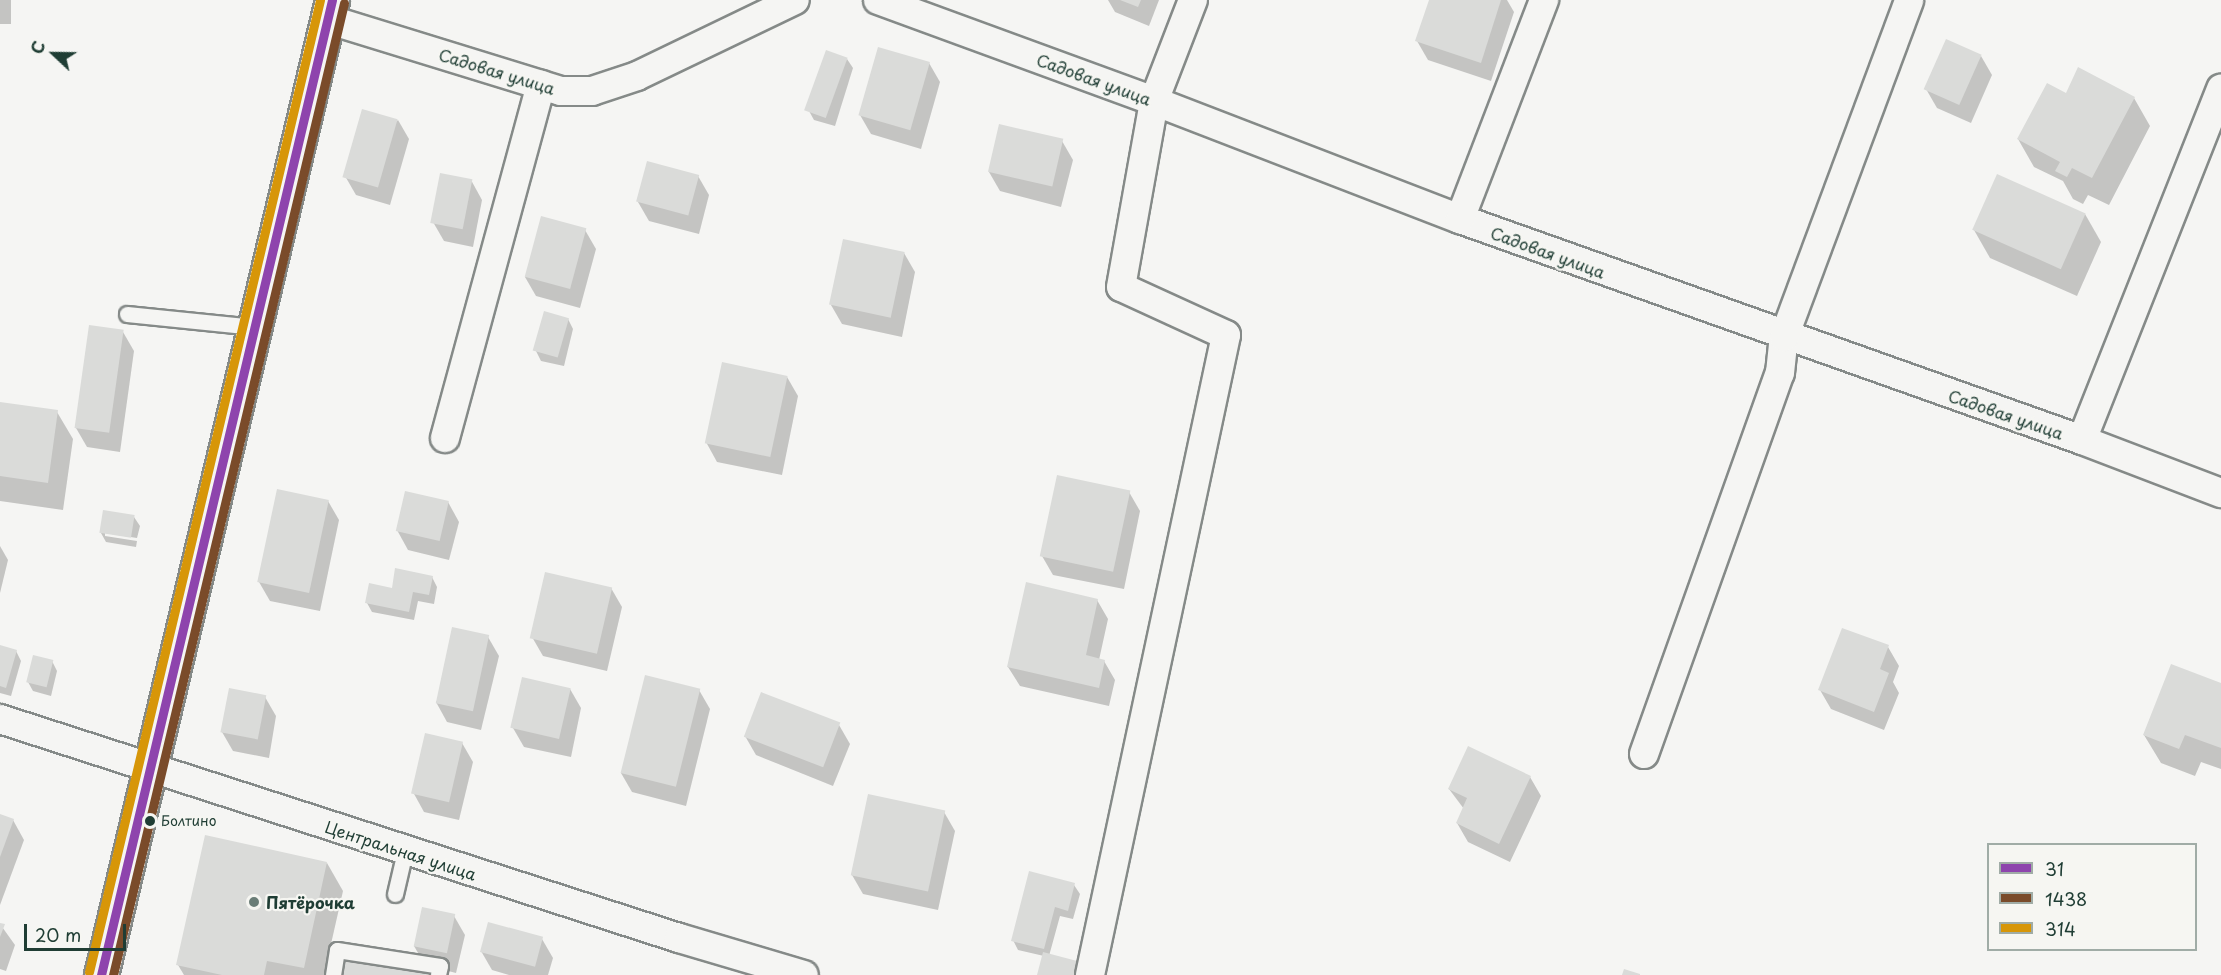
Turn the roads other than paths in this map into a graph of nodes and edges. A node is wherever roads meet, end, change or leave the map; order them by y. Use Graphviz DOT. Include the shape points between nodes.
graph roads {
  1 [pos="795,0"];
  2 [pos="878,0"];
  3 [pos="1193,0"];
  4 [pos="1544,0"];
  5 [pos="1909,0"];
  6 [pos="329,10"];
  7 [pos="541,85"];
  8 [pos="2221,89"];
  9 [pos="1154,100"];
  10 [pos="1460,219"];
  11 [pos="127,314"];
  12 [pos="254,327"];
  13 [pos="1784,338"];
  14 [pos="445,438"];
  15 [pos="2082,440"];
  16 [pos="2221,493"];
  17 [pos="0,719"];
  18 [pos="1644,754"];
  19 [pos="149,768"];
  20 [pos="405,851"];
  21 [pos="395,894"];
  22 [pos="798,974"];
  23 [pos="101,975"];
  24 [pos="333,975"];
  25 [pos="438,975"];
  26 [pos="1090,975"];
  1 -- 7 [label="street, Садовая улица" via="626,80 592,91 561,91"];
  2 -- 9 [label="street, Садовая улица"];
  3 -- 9 [label="street"];
  4 -- 10 [label="street"];
  5 -- 13 [label="street"];
  6 -- 7 [label="street, Садовая улица"];
  6 -- 12 [label="main road"];
  7 -- 14 [label="street"];
  8 -- 15 [label="street"];
  9 -- 10 [label="street, Садовая улица"];
  9 -- 26 [label="street" via="1121,287 1226,335"];
  10 -- 13 [label="street, Садовая улица"];
  11 -- 12 [label="lane"];
  12 -- 19 [label="main road"];
  13 -- 15 [label="street, Садовая улица"];
  13 -- 18 [label="street" via="1780,373"];
  15 -- 16 [label="street, Садовая улица"];
  17 -- 19 [label="street, Центральная улица"];
  19 -- 20 [label="street, Центральная улица"];
  19 -- 23 [label="main road"];
  20 -- 21 [label="lane"];
  20 -- 22 [label="street, Центральная улица"];
  24 -- 25 [label="lane" via="337,950 440,966"];
}
